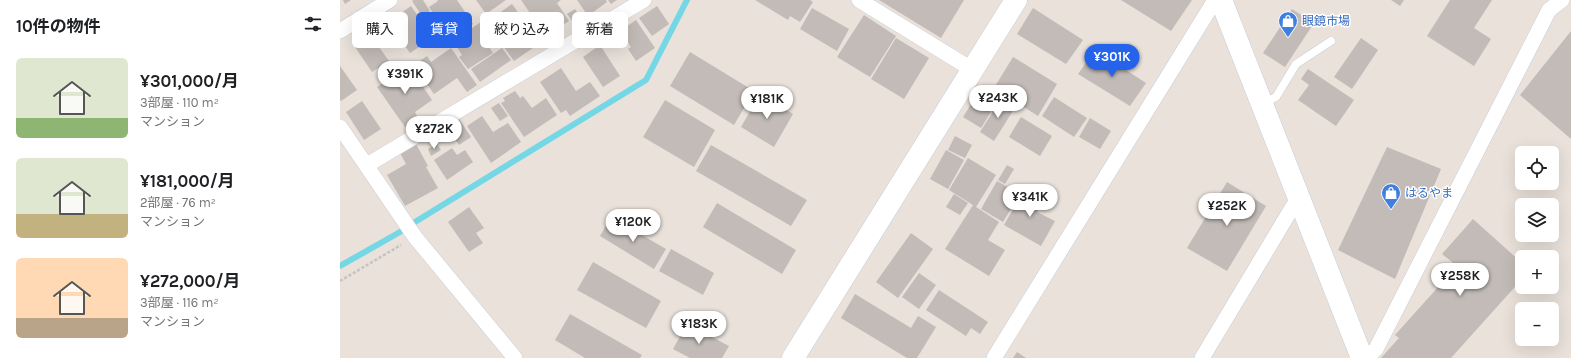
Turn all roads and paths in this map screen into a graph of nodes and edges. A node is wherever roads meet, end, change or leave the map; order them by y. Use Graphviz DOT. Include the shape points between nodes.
graph roads {
  1 [pos="390,0"];
  2 [pos="644,0"];
  3 [pos="859,0"];
  4 [pos="1016,0"];
  5 [pos="1215,0"];
  6 [pos="1221,0"];
  7 [pos="1562,0"];
  8 [pos="340,31"];
  9 [pos="1331,41"];
  10 [pos="973,70"];
  11 [pos="1261,104"];
  12 [pos="340,127"];
  13 [pos="367,165"];
  14 [pos="1298,198"];
  15 [pos="415,237"];
  16 [pos="340,281"];
  17 [pos="796,357"];
  18 [pos="515,358"];
  19 [pos="994,358"];
  20 [pos="1202,358"];
  21 [pos="1362,358"];
  22 [pos="1366,358"];
  1 -- 8 [label="street"];
  2 -- 13 [label="street"];
  3 -- 10 [label="street"];
  4 -- 10 [label="street"];
  5 -- 19 [label="street"];
  6 -- 11 [label="street"];
  7 -- 22 [label="street" via="1549,10 1376,349"];
  9 -- 11 [label="lane" via="1296,64 1276,98"];
  10 -- 17 [label="street"];
  11 -- 14 [label="street"];
  12 -- 13 [label="street"];
  13 -- 15 [label="street"];
  14 -- 20 [label="street"];
  14 -- 21 [label="street"];
  15 -- 16 [label="path"];
  15 -- 18 [label="street"];
}
